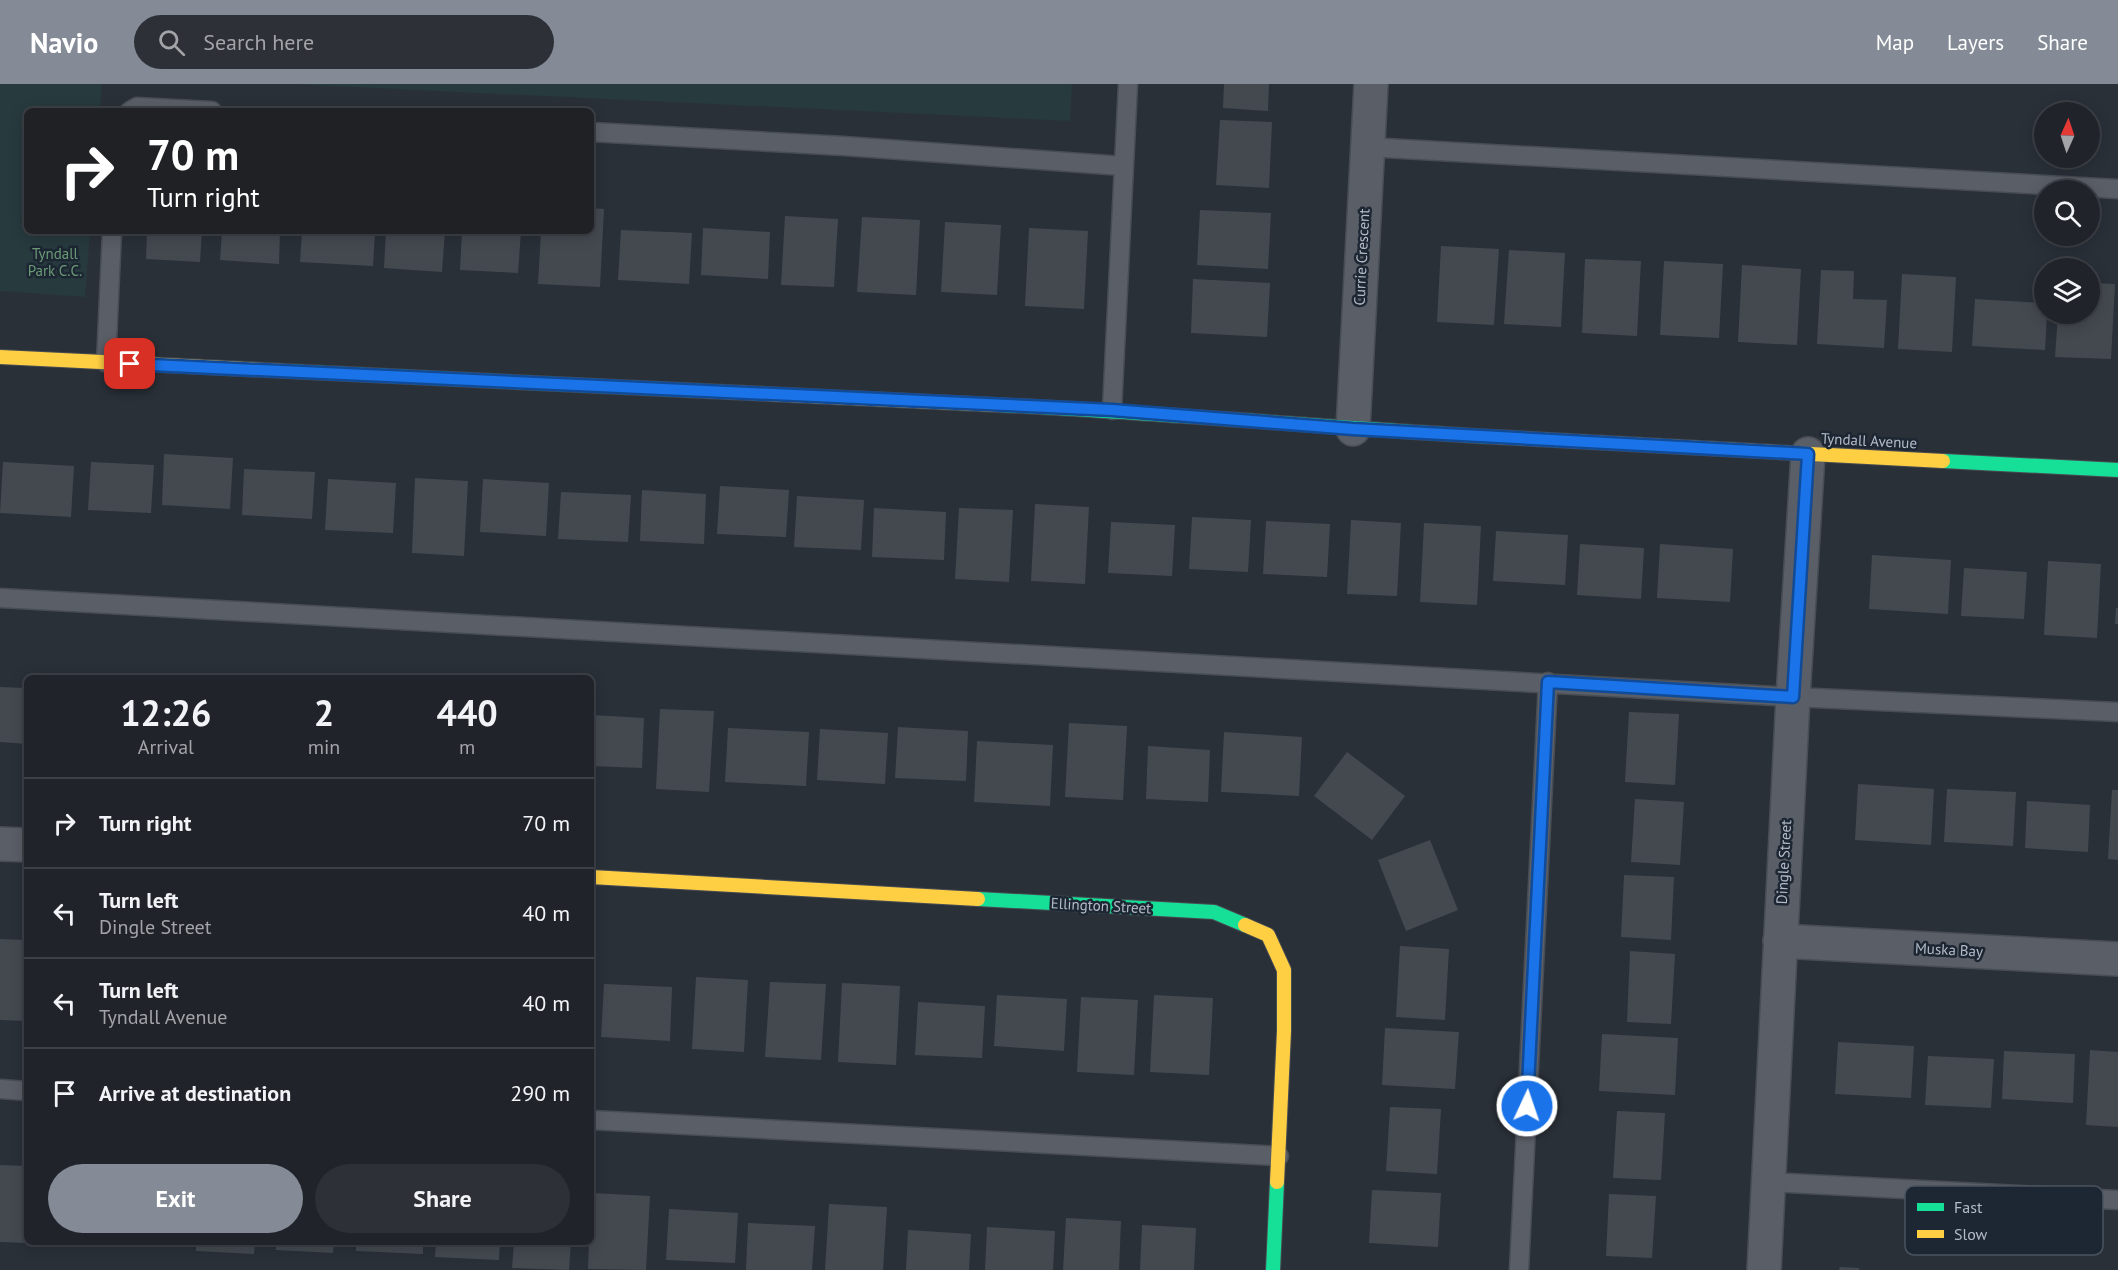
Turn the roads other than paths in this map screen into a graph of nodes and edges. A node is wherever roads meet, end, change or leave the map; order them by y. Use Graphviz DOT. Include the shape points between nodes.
graph roads {
  1 [pos="1128,84"];
  2 [pos="1371,84"];
  3 [pos="134,108"];
  4 [pos="155,108"];
  5 [pos="594,132"];
  6 [pos="1367,147"];
  7 [pos="1123,166"];
  8 [pos="2118,189"];
  9 [pos="112,234"];
  10 [pos="0,357"];
  11 [pos="106,363"];
  12 [pos="1112,410"];
  13 [pos="1353,429"];
  14 [pos="1808,454"];
  15 [pos="2118,470"];
  16 [pos="0,598"];
  17 [pos="1548,682"];
  18 [pos="1793,697"];
  19 [pos="2118,712"];
  20 [pos="0,844"];
  21 [pos="24,845"];
  22 [pos="594,877"];
  23 [pos="1780,941"];
  24 [pos="2118,959"];
  25 [pos="0,1089"];
  26 [pos="24,1090"];
  27 [pos="594,1120"];
  28 [pos="1279,1156"];
  29 [pos="1769,1182"];
  30 [pos="1905,1189"];
  31 [pos="2103,1199"];
  32 [pos="2118,1200"];
  33 [pos="1273,1270"];
  34 [pos="1519,1270"];
  35 [pos="1764,1270"];
  1 -- 7 [label="lane"];
  2 -- 6 [label="street, Currie Crescent"];
  3 -- 4 [label="lane"];
  5 -- 7 [label="lane"];
  6 -- 8 [label="lane"];
  6 -- 13 [label="street, Currie Crescent"];
  7 -- 12 [label="lane"];
  9 -- 11 [label="lane"];
  10 -- 11 [label="street, Tyndall Avenue"];
  11 -- 12 [label="street, Tyndall Avenue"];
  12 -- 13 [label="street, Tyndall Avenue"];
  13 -- 14 [label="street, Tyndall Avenue"];
  14 -- 15 [label="street, Tyndall Avenue"];
  14 -- 18 [label="street, Dingle Street"];
  16 -- 17 [label="lane"];
  17 -- 18 [label="lane"];
  17 -- 34 [label="lane"];
  18 -- 19 [label="lane"];
  18 -- 23 [label="street, Dingle Street"];
  20 -- 21 [label="street"];
  22 -- 28 [label="street, Ellington Street" via="1214,912 1268,935 1284,970"];
  23 -- 24 [label="street, Muska Bay"];
  23 -- 29 [label="street, Dingle Street"];
  25 -- 26 [label="lane"];
  27 -- 28 [label="lane"];
  28 -- 33 [label="street, Ellington Street"];
  29 -- 30 [label="lane"];
  29 -- 35 [label="street, Dingle Street"];
  31 -- 32 [label="lane"];
}
